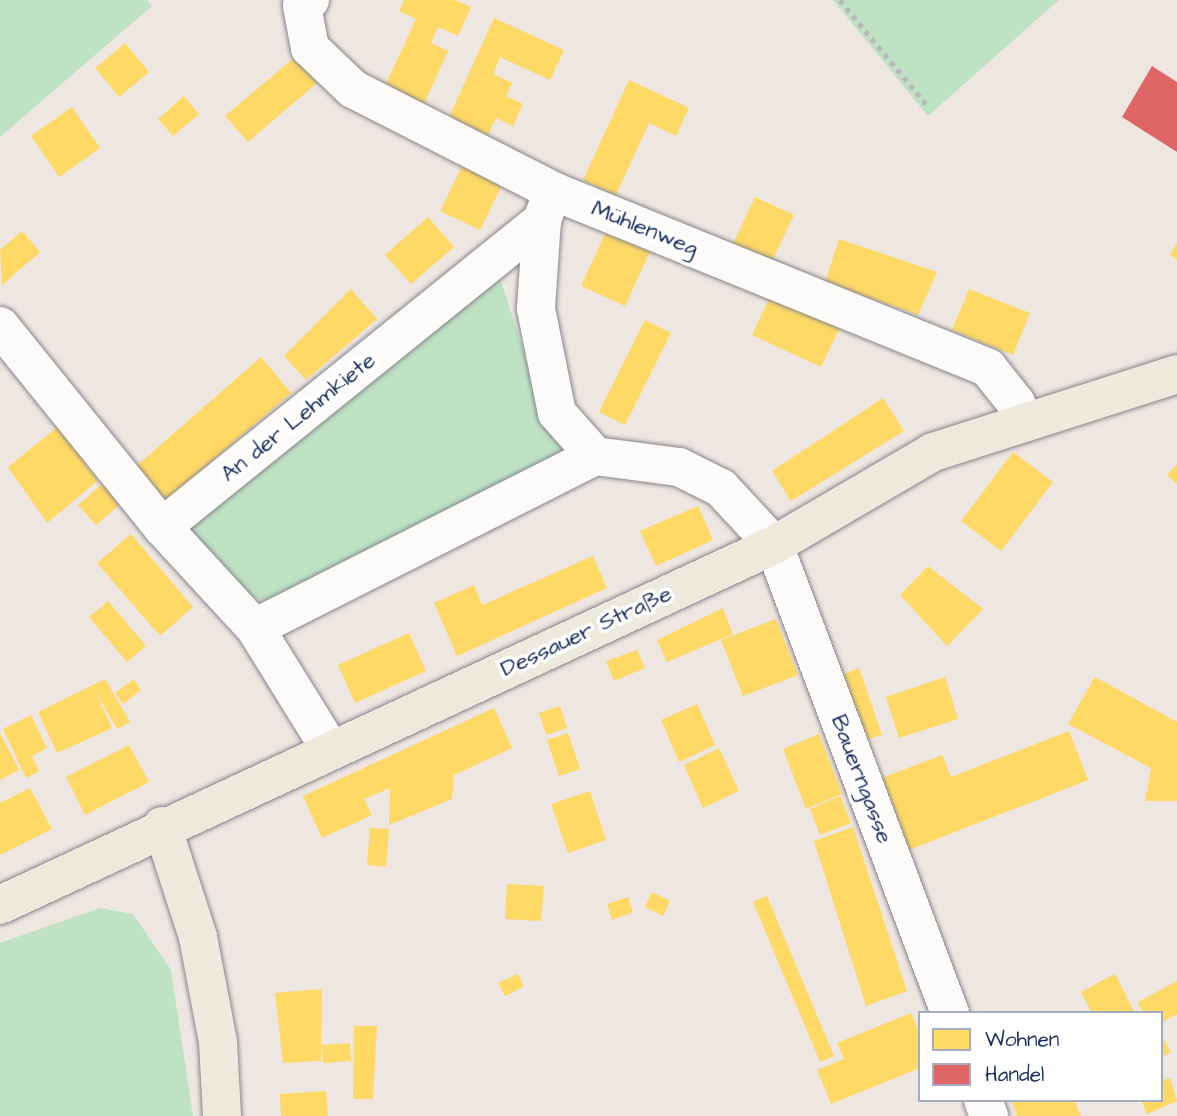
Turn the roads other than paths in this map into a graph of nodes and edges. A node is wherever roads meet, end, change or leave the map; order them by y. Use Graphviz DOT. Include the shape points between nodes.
graph roads {
  1 [pos="310,0"];
  2 [pos="547,206"];
  3 [pos="0,326"];
  4 [pos="1177,374"];
  5 [pos="1021,422"];
  6 [pos="595,456"];
  7 [pos="162,527"];
  8 [pos="774,544"];
  9 [pos="255,628"];
  10 [pos="330,749"];
  11 [pos="162,825"];
  12 [pos="0,905"];
  13 [pos="949,1011"];
  14 [pos="222,1116"];
  1 -- 2 [label="street, Mühlenweg" via="302,6 310,48 353,89"];
  2 -- 5 [label="street, Mühlenweg" via="988,368 1016,403"];
  2 -- 6 [label="street" via="536,309 557,413"];
  2 -- 7 [label="street, An der Lehmkiete"];
  3 -- 7 [label="street"];
  4 -- 5 [label="main road, Dessauer Straße"];
  5 -- 8 [label="main road, Dessauer Straße" via="933,452"];
  6 -- 8 [label="street" via="679,467 721,488"];
  6 -- 9 [label="street"];
  7 -- 9 [label="street"];
  8 -- 10 [label="main road, Dessauer Straße"];
  8 -- 13 [label="street, Bauerngasse"];
  9 -- 10 [label="street"];
  10 -- 11 [label="main road, Dessauer Straße"];
  11 -- 12 [label="main road, Dessauer Straße"];
  11 -- 14 [label="main road" via="198,937 218,1042"];
}
